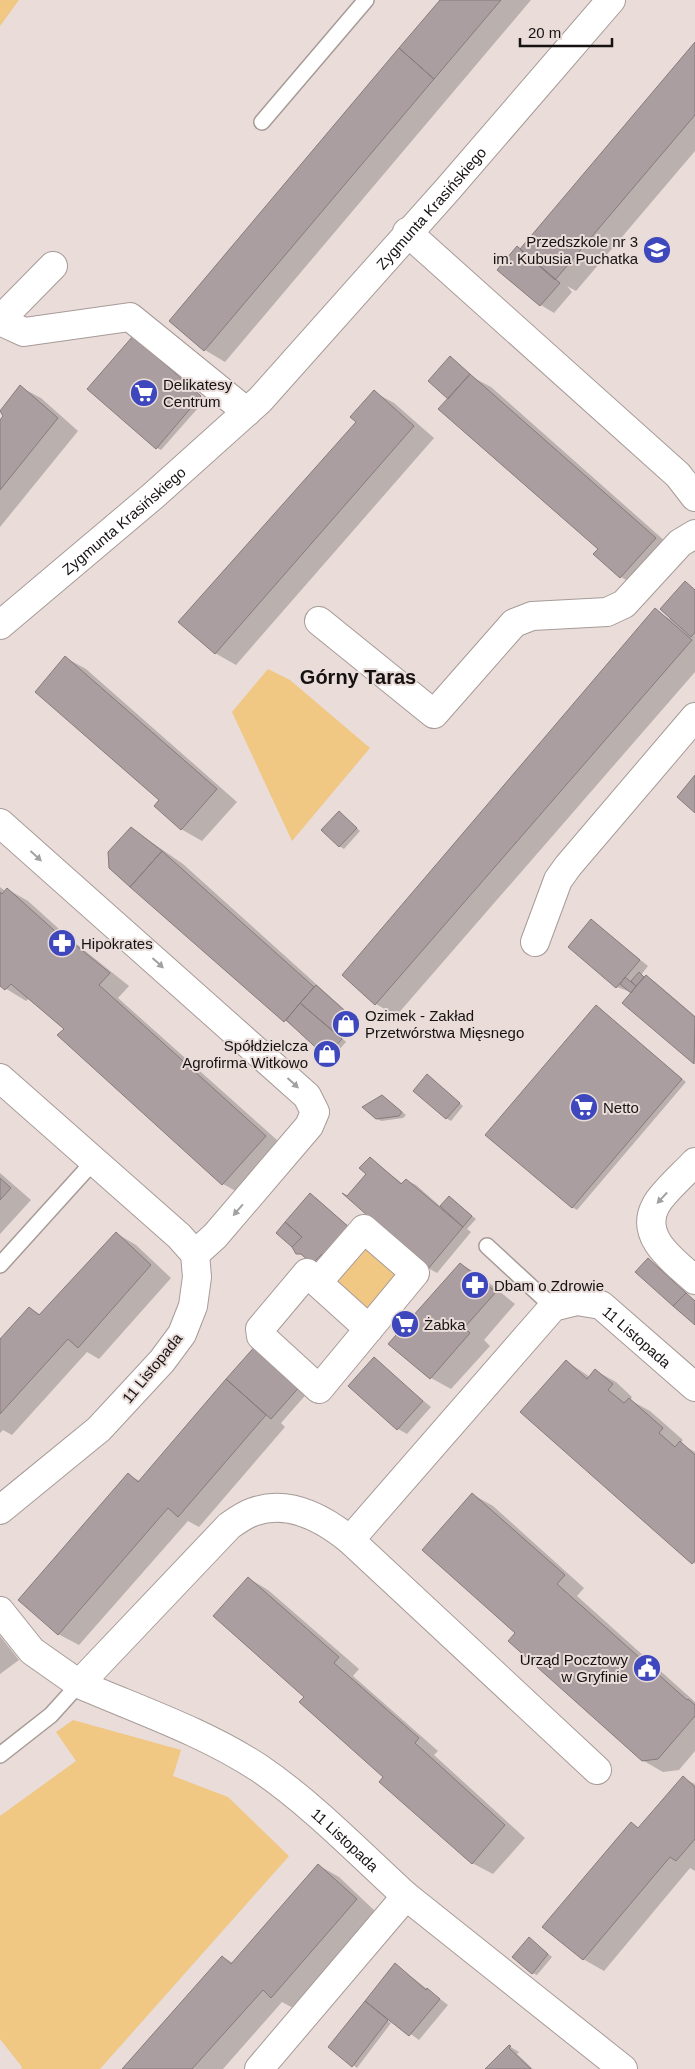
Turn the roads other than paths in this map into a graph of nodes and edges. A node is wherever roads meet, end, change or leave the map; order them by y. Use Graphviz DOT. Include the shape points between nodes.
graph roads {
  1 [pos="366,0"];
  2 [pos="611,0"];
  3 [pos="262,122"];
  4 [pos="407,232"];
  5 [pos="52,266"];
  6 [pos="0,320"];
  7 [pos="247,412"];
  8 [pos="695,497"];
  9 [pos="695,534"];
  10 [pos="319,621"];
  11 [pos="0,625"];
  12 [pos="695,717"];
  13 [pos="0,823"];
  14 [pos="535,942"];
  15 [pos="0,1078"];
  16 [pos="94,1161"];
  17 [pos="695,1162"];
  18 [pos="487,1246"];
  19 [pos="194,1254"];
  20 [pos="0,1265"];
  21 [pos="695,1280"];
  22 [pos="318,1282"];
  23 [pos="553,1307"];
  24 [pos="369,1329"];
  25 [pos="695,1386"];
  26 [pos="0,1510"];
  27 [pos="350,1540"];
  28 [pos="0,1611"];
  29 [pos="79,1684"];
  30 [pos="0,1755"];
  31 [pos="597,1770"];
  32 [pos="406,1896"];
  33 [pos="259,2069"];
  34 [pos="623,2069"];
  1 -- 3 [label="lane"];
  2 -- 4 [label="street, Zygmunta Krasińskiego"];
  4 -- 7 [label="street, Zygmunta Krasińskiego"];
  4 -- 8 [label="street" via="678,475"];
  5 -- 6 [label="street"];
  6 -- 7 [label="street" via="24,332 130,317"];
  7 -- 11 [label="street, Zygmunta Krasińskiego"];
  9 -- 10 [label="street" via="680,543 624,604 607,612 532,616 514,623 434,714"];
  12 -- 14 [label="street" via="558,880"];
  13 -- 19 [label="street, one-way" via="307,1096 315,1112 309,1126 215,1236"];
  15 -- 16 [label="street"];
  16 -- 19 [label="street" via="179,1236"];
  16 -- 20 [label="lane"];
  17 -- 21 [label="street, one-way" via="656,1205 652,1221 654,1235 664,1252"];
  18 -- 23 [label="lane"];
  19 -- 26 [label="street, 11 Listopada" via="197,1277 193,1306 182,1334 167,1354 99,1429"];
  22 -- 24 [label="street"];
  22 -- 24 [label="street" via="364,1229 414,1274"];
  22 -- 24 [label="street" via="308,1273 260,1329 261,1336 319,1389"];
  23 -- 25 [label="street, 11 Listopada" via="577,1301 601,1305"];
  23 -- 27 [label="street"];
  27 -- 29 [label="street" via="331,1524 306,1513 276,1507 252,1512 229,1526"];
  27 -- 31 [label="street"];
  28 -- 29 [label="street, 11 Listopada" via="32,1651"];
  29 -- 30 [label="lane" via="51,1715"];
  29 -- 32 [label="street, 11 Listopada" via="198,1735 259,1768"];
  32 -- 33 [label="street"];
  32 -- 34 [label="street, 11 Listopada"];
}
